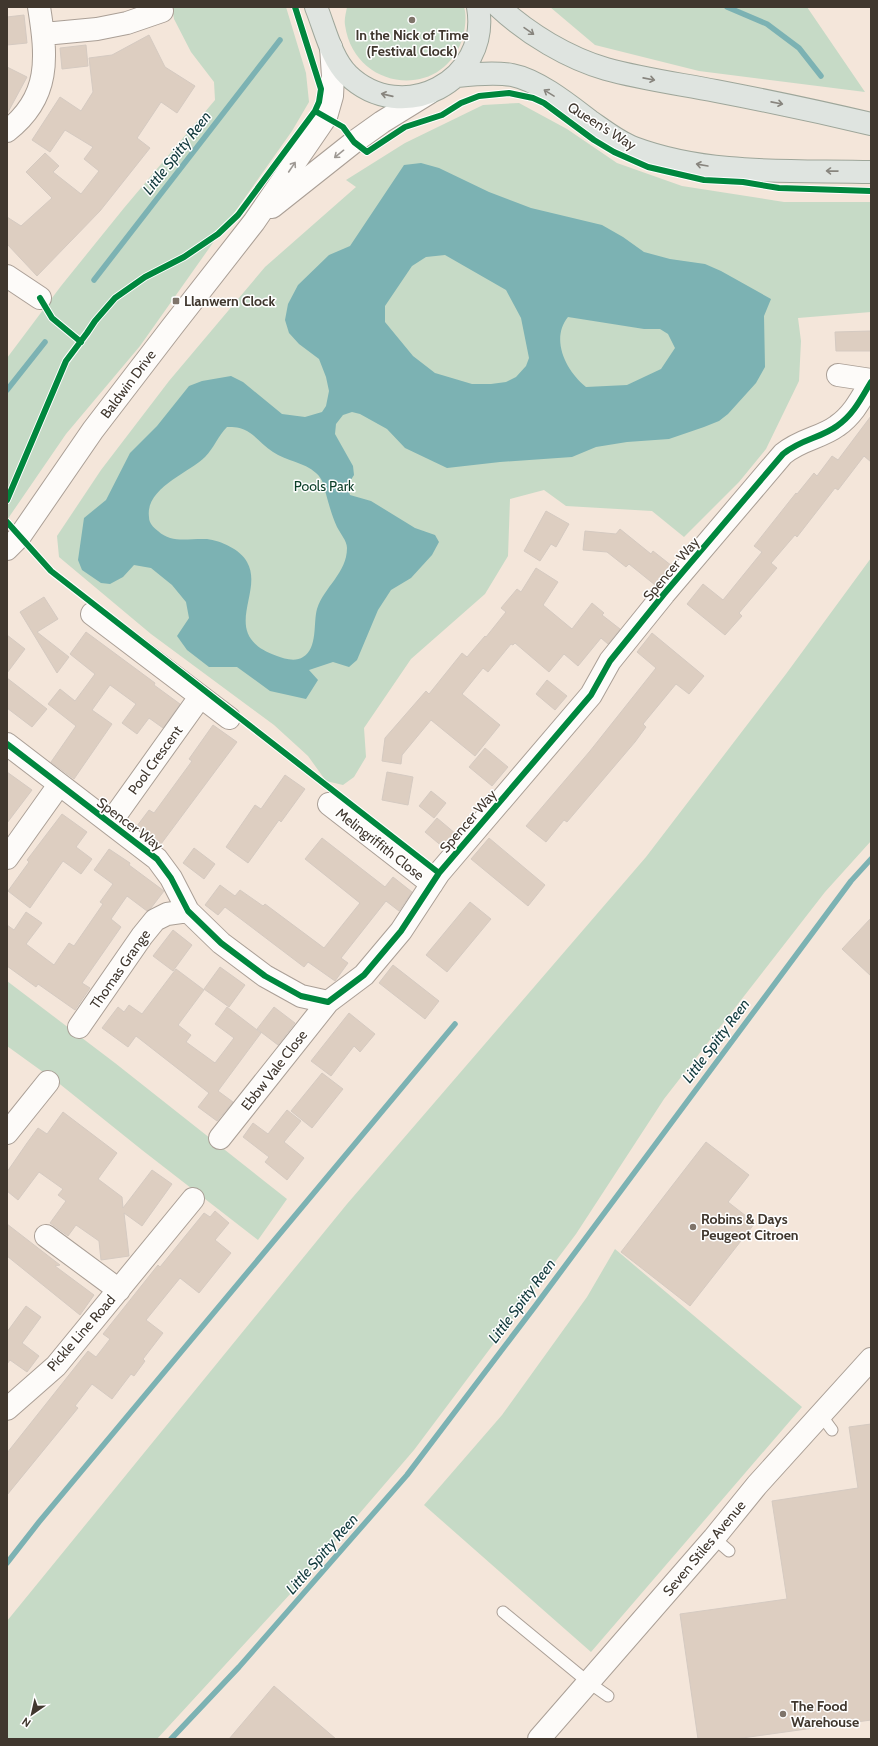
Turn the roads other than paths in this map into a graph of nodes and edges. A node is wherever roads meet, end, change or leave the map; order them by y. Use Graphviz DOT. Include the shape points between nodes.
graph roads {
  1 [pos="39,7"];
  2 [pos="316,7"];
  3 [pos="328,7"];
  4 [pos="478,7"];
  5 [pos="499,7"];
  6 [pos="162,11"];
  7 [pos="44,34"];
  8 [pos="329,42"];
  9 [pos="457,76"];
  10 [pos="429,93"];
  11 [pos="871,124"];
  12 [pos="7,131"];
  13 [pos="871,172"];
  14 [pos="254,222"];
  15 [pos="7,276"];
  16 [pos="40,298"];
  17 [pos="838,375"];
  18 [pos="871,381"];
  19 [pos="7,549"];
  20 [pos="92,614"];
  21 [pos="200,697"];
  22 [pos="228,718"];
  23 [pos="7,744"];
  24 [pos="59,785"];
  25 [pos="329,804"];
  26 [pos="110,823"];
  27 [pos="7,858"];
  28 [pos="432,884"];
  29 [pos="188,911"];
  30 [pos="328,1002"];
  31 [pos="79,1027"];
  32 [pos="48,1082"];
  33 [pos="7,1133"];
  34 [pos="220,1138"];
  35 [pos="193,1199"];
  36 [pos="46,1236"];
  37 [pos="119,1290"];
  38 [pos="871,1359"];
  39 [pos="7,1408"];
  40 [pos="503,1612"];
  41 [pos="588,1682"];
  42 [pos="608,1696"];
  43 [pos="539,1739"];
  1 -- 7 [label="street"];
  2 -- 8 [label="main road"];
  3 -- 8 [label="main road" via="326,15"];
  4 -- 9 [label="main road" via="478,38 470,58"];
  5 -- 11 [label="main road, one-way" via="531,33 568,54 605,69"];
  6 -- 7 [label="street" via="127,23 97,29"];
  7 -- 12 [label="street" via="44,74 38,92 17,123"];
  10 -- 8 [label="main road, one-way" via="409,97 387,96 366,88 348,75"];
  14 -- 8 [label="street, one-way" via="326,116 334,76"];
  9 -- 10 [label="main road"];
  13 -- 9 [label="main road, Queen's Way, one-way" via="718,168 673,160 632,148 534,83 513,75 492,73"];
  10 -- 14 [label="street, one-way" via="354,142"];
  14 -- 19 [label="street, Baldwin Drive" via="93,430 20,536"];
  15 -- 16 [label="street"];
  17 -- 18 [label="street, Spencer Way"];
  18 -- 28 [label="street, Spencer Way" via="851,415 836,427 793,445 783,454 610,661 591,695"];
  20 -- 21 [label="street"];
  21 -- 22 [label="street"];
  21 -- 26 [label="street, Pool Crescent"];
  23 -- 24 [label="street, Spencer Way"];
  24 -- 26 [label="street, Spencer Way"];
  24 -- 27 [label="street"];
  25 -- 28 [label="street, Melingriffith Close"];
  26 -- 29 [label="street, Spencer Way" via="157,859"];
  28 -- 30 [label="street, Spencer Way" via="401,931 364,975"];
  29 -- 30 [label="street, Spencer Way" via="221,944 264,976 301,996"];
  29 -- 31 [label="street, Thomas Grange" via="167,914 155,920"];
  30 -- 34 [label="street, Ebbw Vale Close"];
  32 -- 33 [label="street"];
  35 -- 37 [label="street, Pickle Line Road"];
  36 -- 37 [label="street, Pickle Line Road"];
  37 -- 39 [label="street, Pickle Line Road" via="56,1366"];
  38 -- 41 [label="street, Seven Stiles Avenue" via="827,1422 757,1485 721,1544"];
  40 -- 41 [label="lane"];
  41 -- 42 [label="lane"];
  41 -- 43 [label="street, Seven Stiles Avenue"];
}
